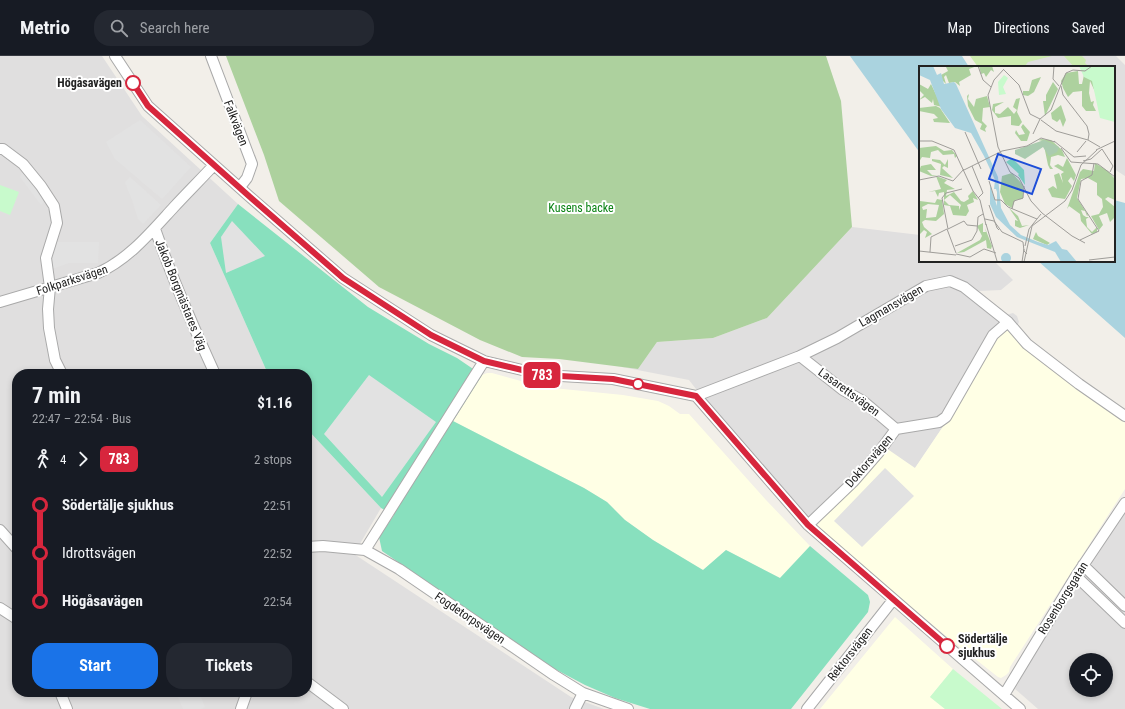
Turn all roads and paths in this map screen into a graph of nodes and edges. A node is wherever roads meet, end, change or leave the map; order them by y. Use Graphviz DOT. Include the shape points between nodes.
graph roads {
  1 [pos="115,56"];
  2 [pos="210,56"];
  3 [pos="0,149"];
  4 [pos="214,165"];
  5 [pos="240,187"];
  6 [pos="154,229"];
  7 [pos="50,287"];
  8 [pos="0,302"];
  9 [pos="1008,322"];
  10 [pos="800,356"];
  11 [pos="484,361"];
  12 [pos="60,369"];
  13 [pos="213,369"];
  14 [pos="696,396"];
  15 [pos="1125,416"];
  16 [pos="896,429"];
  17 [pos="1125,503"];
  18 [pos="808,525"];
  19 [pos="0,530"];
  20 [pos="12,543"];
  21 [pos="312,547"];
  22 [pos="364,550"];
  23 [pos="1082,566"];
  24 [pos="1076,576"];
  25 [pos="893,600"];
  26 [pos="1125,606"];
  27 [pos="0,608"];
  28 [pos="12,616"];
  29 [pos="1125,622"];
  30 [pos="312,686"];
  31 [pos="583,692"];
  32 [pos="1004,695"];
  33 [pos="62,697"];
  34 [pos="246,697"];
  35 [pos="244,707"];
  36 [pos="67,709"];
  37 [pos="233,709"];
  38 [pos="342,709"];
  39 [pos="575,709"];
  40 [pos="628,709"];
  41 [pos="807,709"];
  42 [pos="1020,709"];
  1 -- 4 [label="street" via="148,106"];
  2 -- 5 [label="street, Falkvägen" via="252,164 247,178"];
  3 -- 7 [label="street" via="23,164 54,206 57,223 46,258"];
  4 -- 5 [label="street"];
  4 -- 6 [label="street, Jakob Borgmästares Väg"];
  5 -- 11 [label="street" via="343,278 431,335"];
  6 -- 7 [label="street, Folkparksvägen" via="109,269"];
  6 -- 13 [label="street, Jakob Borgmästares Väg" via="169,270"];
  7 -- 8 [label="street, Folkparksvägen"];
  7 -- 12 [label="street" via="49,328 55,360"];
  9 -- 10 [label="street, Lagmansvägen" via="964,287 950,281 926,286 837,338"];
  9 -- 15 [label="street, Lagmansvägen" via="1027,344"];
  9 -- 16 [label="street, Doktorsvägen" via="993,335 946,417 939,422"];
  10 -- 14 [label="street, Lagmansvägen"];
  10 -- 16 [label="street, Lasarettsvägen" via="842,390 864,401"];
  11 -- 14 [label="street" via="543,375 613,379"];
  11 -- 22 [label="street"];
  14 -- 18 [label="street"];
  16 -- 18 [label="street, Doktorsvägen" via="853,482"];
  17 -- 23 [label="street, Rosenborgsgatan"];
  18 -- 25 [label="street"];
  19 -- 20 [label="street"];
  21 -- 22 [label="street, Fogdetorpsvägen"];
  22 -- 31 [label="street, Fogdetorpsvägen" via="399,569"];
  23 -- 24 [label="street, Rosenborgsgatan"];
  23 -- 26 [label="street"];
  24 -- 29 [label="street"];
  24 -- 32 [label="street, Rosenborgsgatan"];
  25 -- 32 [label="street"];
  25 -- 41 [label="street, Rektorsvägen"];
  27 -- 28 [label="street"];
  30 -- 38 [label="street"];
  31 -- 39 [label="street"];
  31 -- 40 [label="street, Fogdetorpsvägen"];
  32 -- 42 [label="street"];
  33 -- 36 [label="street"];
  34 -- 35 [label="street"];
  35 -- 37 [label="street"];
}
